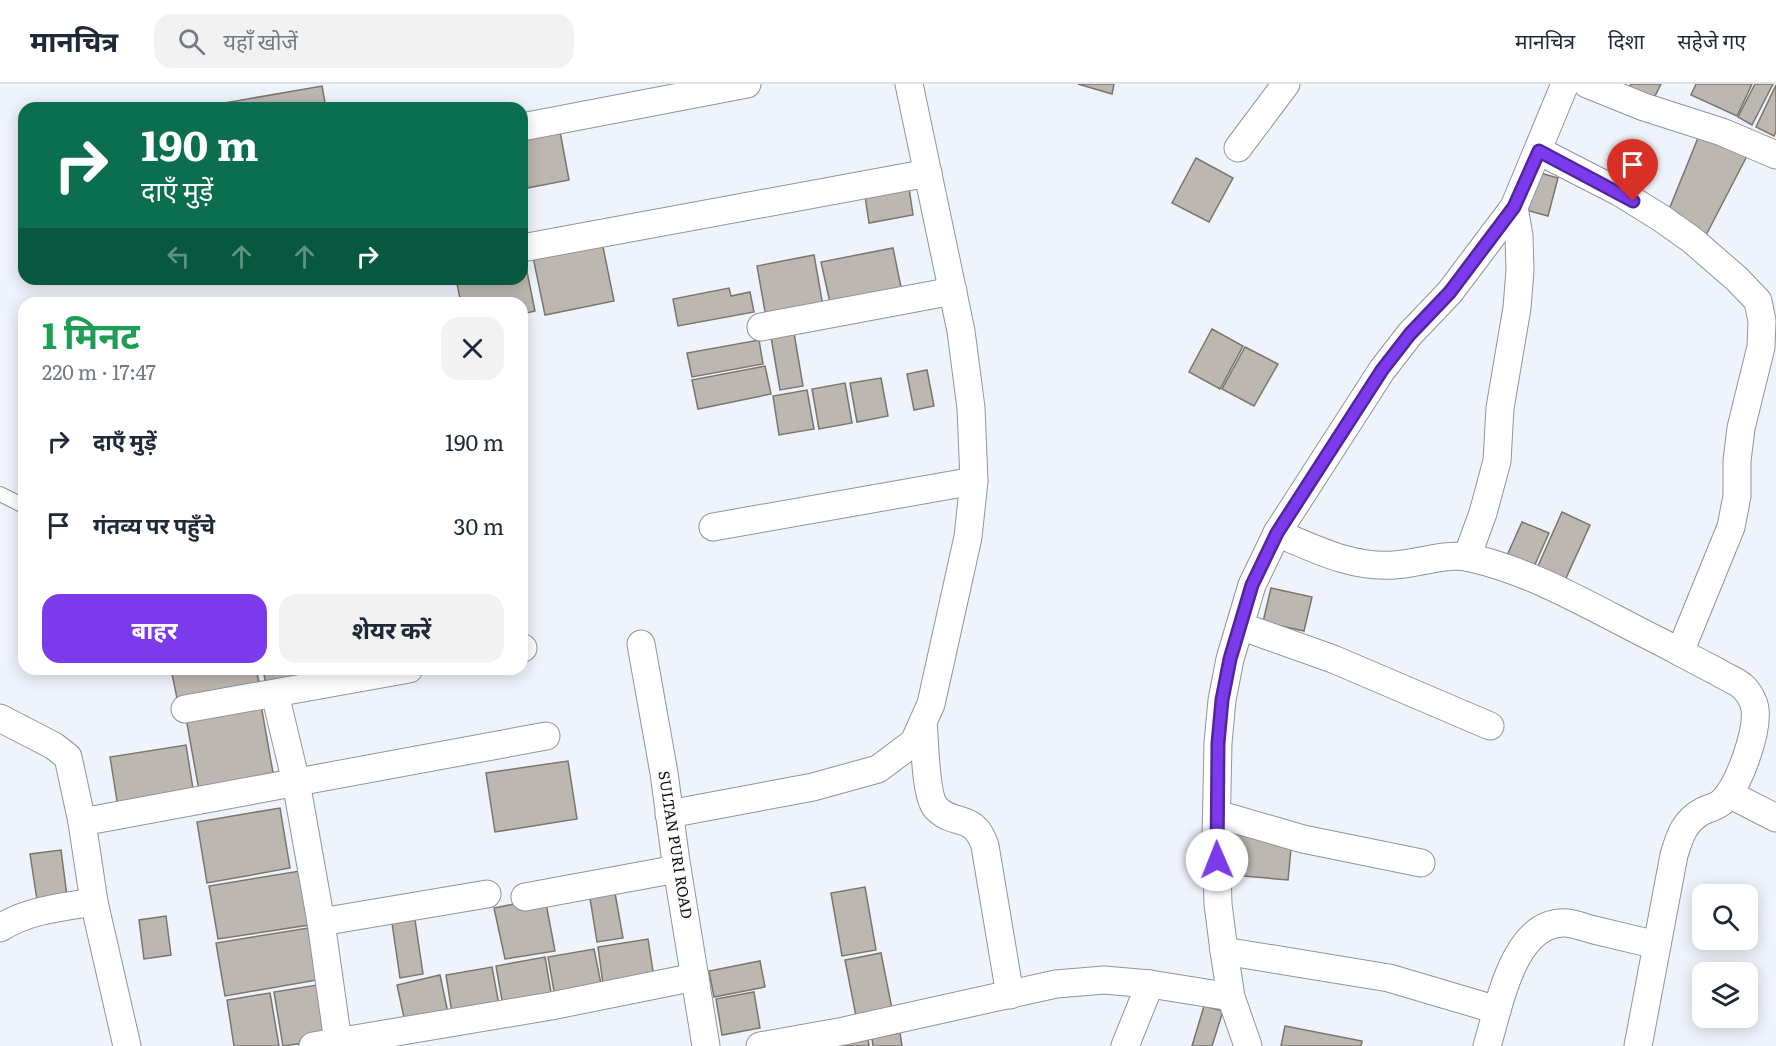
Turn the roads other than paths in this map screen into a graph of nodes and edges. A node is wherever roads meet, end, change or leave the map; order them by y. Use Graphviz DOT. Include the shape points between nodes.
graph roads {
  1 [pos="747,84"];
  2 [pos="909,84"];
  3 [pos="1286,84"];
  4 [pos="1565,84"];
  5 [pos="1587,84"];
  6 [pos="528,126"];
  7 [pos="1238,148"];
  8 [pos="1539,151"];
  9 [pos="1776,155"];
  10 [pos="928,173"];
  11 [pos="1514,207"];
  12 [pos="528,247"];
  13 [pos="953,291"];
  14 [pos="1769,318"];
  15 [pos="761,327"];
  16 [pos="974,481"];
  17 [pos="0,494"];
  18 [pos="18,503"];
  19 [pos="713,527"];
  20 [pos="1277,533"];
  21 [pos="1467,557"];
  22 [pos="1240,626"];
  23 [pos="641,644"];
  24 [pos="1680,652"];
  25 [pos="377,675"];
  26 [pos="275,694"];
  27 [pos="185,709"];
  28 [pos="0,718"];
  29 [pos="923,722"];
  30 [pos="1490,726"];
  31 [pos="546,736"];
  32 [pos="296,782"];
  33 [pos="1730,794"];
  34 [pos="669,814"];
  35 [pos="1217,814"];
  36 [pos="1776,818"];
  37 [pos="82,822"];
  38 [pos="1421,863"];
  39 [pos="677,869"];
  40 [pos="487,894"];
  41 [pos="525,897"];
  42 [pos="94,902"];
  43 [pos="321,922"];
  44 [pos="0,928"];
  45 [pos="1657,945"];
  46 [pos="1224,951"];
  47 [pos="695,977"];
  48 [pos="1150,984"];
  49 [pos="1010,995"];
  50 [pos="1231,997"];
  51 [pos="1497,1011"];
  52 [pos="325,1044"];
  53 [pos="127,1046"];
  54 [pos="705,1046"];
  55 [pos="760,1046"];
  56 [pos="1125,1046"];
  57 [pos="1248,1046"];
  58 [pos="1487,1046"];
  59 [pos="1638,1046"];
  1 -- 6 [label="street"];
  2 -- 10 [label="street"];
  3 -- 7 [label="street"];
  4 -- 8 [label="street"];
  5 -- 9 [label="street"];
  8 -- 11 [label="street"];
  8 -- 14 [label="street" via="1620,192 1692,240 1737,279"];
  10 -- 12 [label="street"];
  10 -- 13 [label="street"];
  11 -- 20 [label="street" via="1450,292 1382,370"];
  11 -- 21 [label="street" via="1520,270 1500,408 1497,462"];
  13 -- 15 [label="street"];
  13 -- 16 [label="street" via="972,408"];
  14 -- 24 [label="street" via="1749,394 1731,527"];
  16 -- 19 [label="street"];
  16 -- 29 [label="street" via="958,589 932,704"];
  17 -- 18 [label="lane"];
  20 -- 21 [label="street" via="1333,557 1361,564 1395,566"];
  20 -- 22 [label="street" via="1252,585"];
  21 -- 24 [label="street" via="1516,570"];
  22 -- 30 [label="street" via="1333,659"];
  22 -- 35 [label="street" via="1222,700"];
  23 -- 34 [label="street, SULTAN PURI ROAD"];
  24 -- 33 [label="street" via="1742,686 1752,699 1755,710 1744,768"];
  25 -- 26 [label="street"];
  26 -- 27 [label="street"];
  26 -- 32 [label="street"];
  28 -- 37 [label="street" via="68,757"];
  29 -- 34 [label="street" via="914,742 878,769 813,787"];
  29 -- 49 [label="street" via="929,795 935,807 971,824 980,833"];
  31 -- 32 [label="street"];
  32 -- 37 [label="street"];
  32 -- 43 [label="street"];
  33 -- 36 [label="street"];
  33 -- 45 [label="street" via="1720,804 1688,821 1682,832"];
  34 -- 39 [label="street, SULTAN PURI ROAD"];
  35 -- 38 [label="street" via="1303,839"];
  35 -- 46 [label="street" via="1218,904"];
  37 -- 42 [label="street"];
  39 -- 41 [label="street"];
  39 -- 47 [label="street, SULTAN PURI ROAD"];
  40 -- 43 [label="street"];
  42 -- 44 [label="street" via="42,910"];
  42 -- 53 [label="street"];
  43 -- 52 [label="street"];
  45 -- 51 [label="street" via="1566,923 1547,925 1521,951 1509,972"];
  45 -- 59 [label="street"];
  46 -- 50 [label="street"];
  46 -- 51 [label="street" via="1389,978"];
  47 -- 52 [label="street"];
  47 -- 54 [label="street, SULTAN PURI ROAD"];
  48 -- 49 [label="street" via="1104,980 1056,984"];
  48 -- 50 [label="street"];
  48 -- 56 [label="street"];
  49 -- 55 [label="street"];
  50 -- 57 [label="street"];
  51 -- 58 [label="street"];
}
